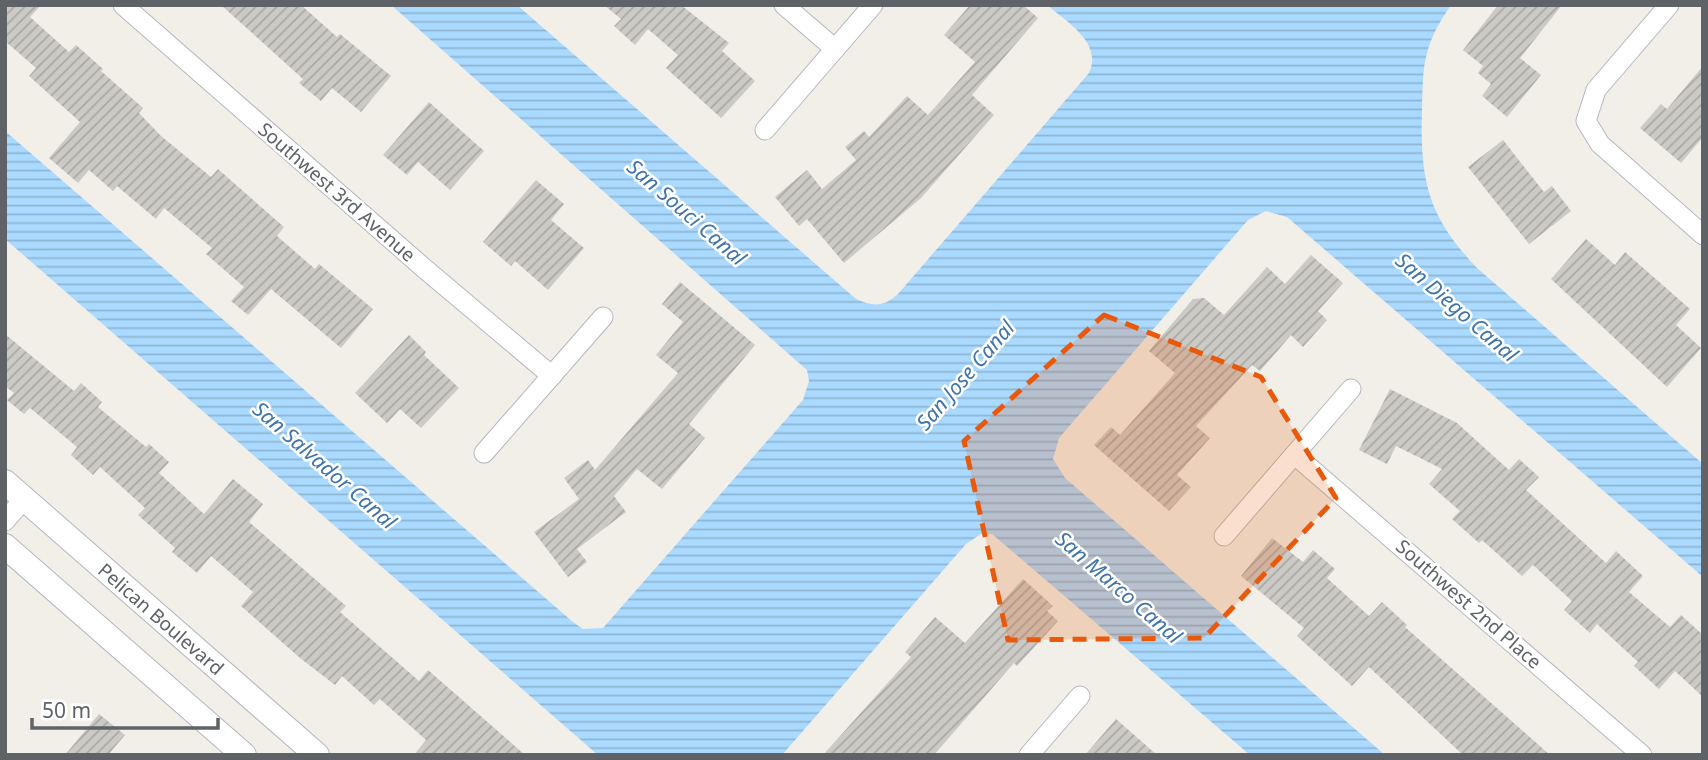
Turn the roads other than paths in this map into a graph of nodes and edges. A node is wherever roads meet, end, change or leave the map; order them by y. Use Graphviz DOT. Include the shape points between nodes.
graph roads {
  1 [pos="123,5"];
  2 [pos="784,5"];
  3 [pos="873,5"];
  4 [pos="1669,5"];
  5 [pos="835,49"];
  6 [pos="765,130"];
  7 [pos="1703,235"];
  8 [pos="603,317"];
  9 [pos="552,376"];
  10 [pos="1350,389"];
  11 [pos="484,453"];
  12 [pos="1295,455"];
  13 [pos="5,482"];
  14 [pos="24,499"];
  15 [pos="5,521"];
  16 [pos="1224,536"];
  17 [pos="5,546"];
  18 [pos="1080,696"];
  19 [pos="244,755"];
  20 [pos="317,755"];
  21 [pos="1029,755"];
  22 [pos="1642,755"];
  1 -- 9 [label="street, Southwest 3rd Avenue"];
  2 -- 5 [label="street"];
  3 -- 5 [label="street"];
  4 -- 7 [label="street" via="1596,90 1586,121 1600,144"];
  5 -- 6 [label="street"];
  8 -- 9 [label="street"];
  9 -- 11 [label="street"];
  10 -- 12 [label="street"];
  12 -- 16 [label="street"];
  12 -- 22 [label="street, Southwest 2nd Place"];
  13 -- 14 [label="street, Pelican Boulevard"];
  14 -- 15 [label="street"];
  14 -- 20 [label="street, Pelican Boulevard"];
  17 -- 19 [label="street"];
  18 -- 21 [label="street"];
}
